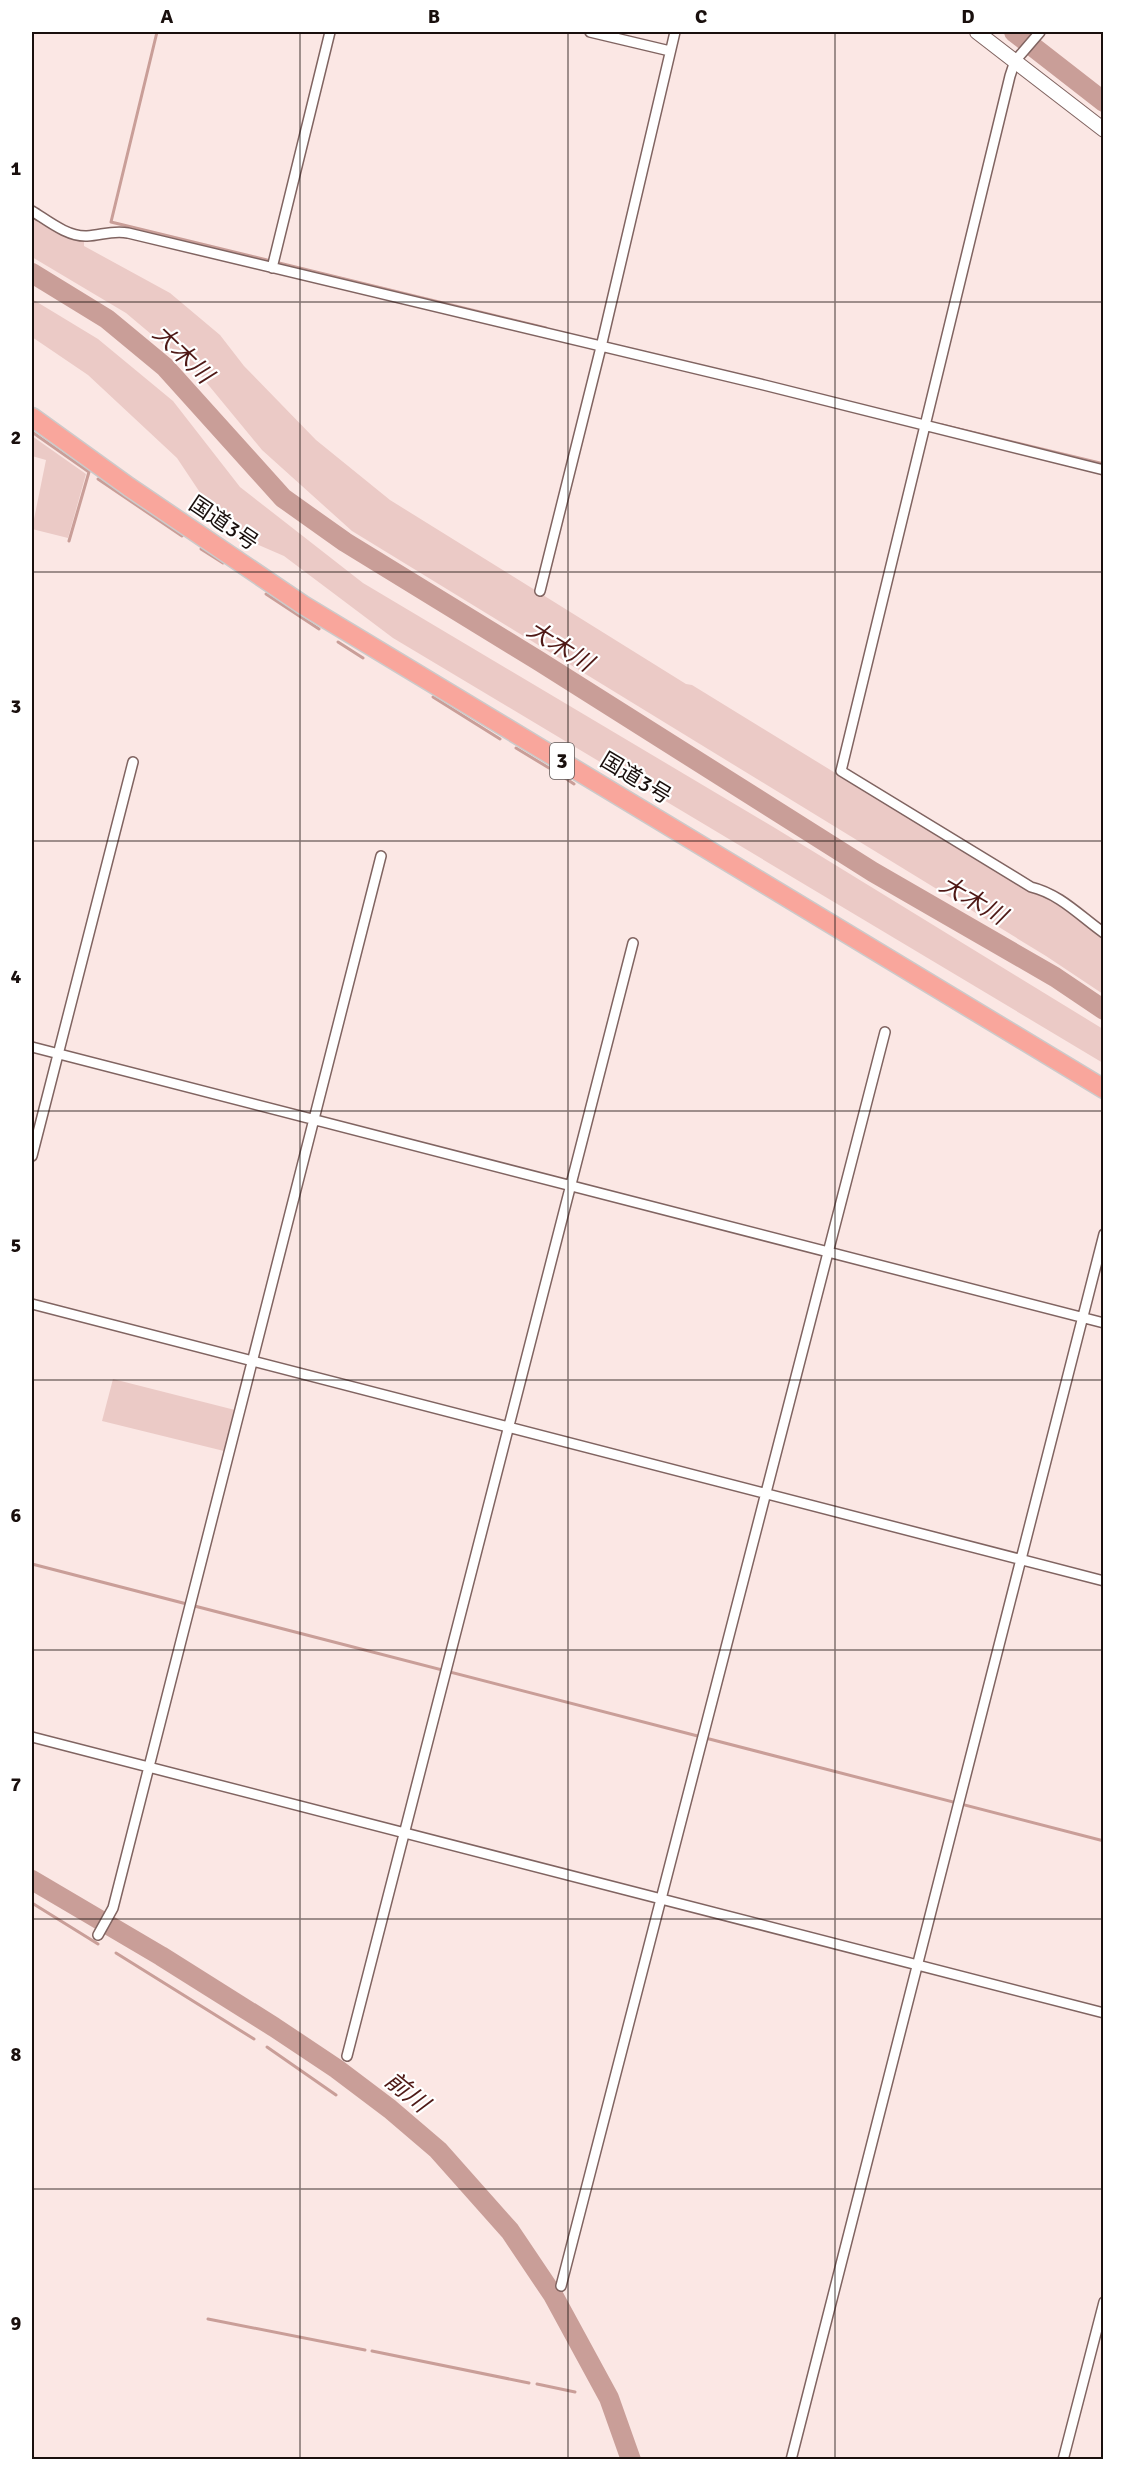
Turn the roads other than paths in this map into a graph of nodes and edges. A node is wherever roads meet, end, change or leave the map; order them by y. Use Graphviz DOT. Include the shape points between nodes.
graph roads {
  1 [pos="330,32"];
  2 [pos="590,32"];
  3 [pos="675,32"];
  4 [pos="977,32"];
  5 [pos="1039,33"];
  6 [pos="670,51"];
  7 [pos="1015,61"];
  8 [pos="1104,130"];
  9 [pos="32,211"];
  10 [pos="272,268"];
  11 [pos="601,348"];
  12 [pos="32,417"];
  13 [pos="926,427"];
  14 [pos="1104,470"];
  15 [pos="540,591"];
  16 [pos="133,762"];
  17 [pos="381,856"];
  18 [pos="1104,933"];
  19 [pos="633,943"];
  20 [pos="885,1032"];
  21 [pos="32,1047"];
  22 [pos="58,1054"];
  23 [pos="1104,1089"];
  24 [pos="314,1120"];
  25 [pos="32,1156"];
  26 [pos="571,1187"];
  27 [pos="1104,1234"];
  28 [pos="827,1252"];
  29 [pos="32,1304"];
  30 [pos="1082,1318"];
  31 [pos="1104,1323"];
  32 [pos="251,1361"];
  33 [pos="508,1427"];
  34 [pos="764,1493"];
  35 [pos="1021,1560"];
  36 [pos="1104,1581"];
  37 [pos="32,1737"];
  38 [pos="147,1768"];
  39 [pos="405,1833"];
  40 [pos="662,1900"];
  41 [pos="98,1935"];
  42 [pos="917,1966"];
  43 [pos="1104,2013"];
  44 [pos="347,2056"];
  45 [pos="561,2286"];
  46 [pos="1104,2302"];
  47 [pos="791,2460"];
  48 [pos="1063,2460"];
  1 -- 10 [label="street"];
  2 -- 6 [label="street"];
  3 -- 6 [label="street"];
  4 -- 7 [label="street"];
  5 -- 7 [label="street"];
  6 -- 11 [label="street"];
  7 -- 8 [label="street"];
  7 -- 13 [label="street"];
  9 -- 10 [label="street" via="81,236 117,231"];
  10 -- 11 [label="street"];
  11 -- 13 [label="street"];
  11 -- 15 [label="street"];
  12 -- 23 [label="highway, 国道3号 / 3" via="303,605"];
  13 -- 14 [label="street"];
  13 -- 18 [label="street" via="842,771 1031,886 1045,890"];
  16 -- 22 [label="street"];
  17 -- 24 [label="street"];
  19 -- 26 [label="street"];
  20 -- 28 [label="street"];
  21 -- 22 [label="street"];
  22 -- 24 [label="street"];
  22 -- 25 [label="street"];
  24 -- 26 [label="street"];
  24 -- 32 [label="street"];
  26 -- 28 [label="street"];
  26 -- 33 [label="street"];
  27 -- 30 [label="street"];
  28 -- 30 [label="street"];
  28 -- 34 [label="street"];
  29 -- 32 [label="street"];
  30 -- 31 [label="street"];
  30 -- 35 [label="street"];
  32 -- 33 [label="street"];
  32 -- 38 [label="street"];
  33 -- 34 [label="street"];
  33 -- 39 [label="street"];
  34 -- 35 [label="street"];
  34 -- 40 [label="street"];
  35 -- 36 [label="street"];
  35 -- 42 [label="street"];
  37 -- 38 [label="street"];
  38 -- 39 [label="street"];
  38 -- 41 [label="street" via="113,1908"];
  39 -- 40 [label="street"];
  39 -- 44 [label="street"];
  40 -- 42 [label="street"];
  40 -- 45 [label="street"];
  42 -- 43 [label="street"];
  42 -- 47 [label="street"];
  46 -- 48 [label="street"];
}
